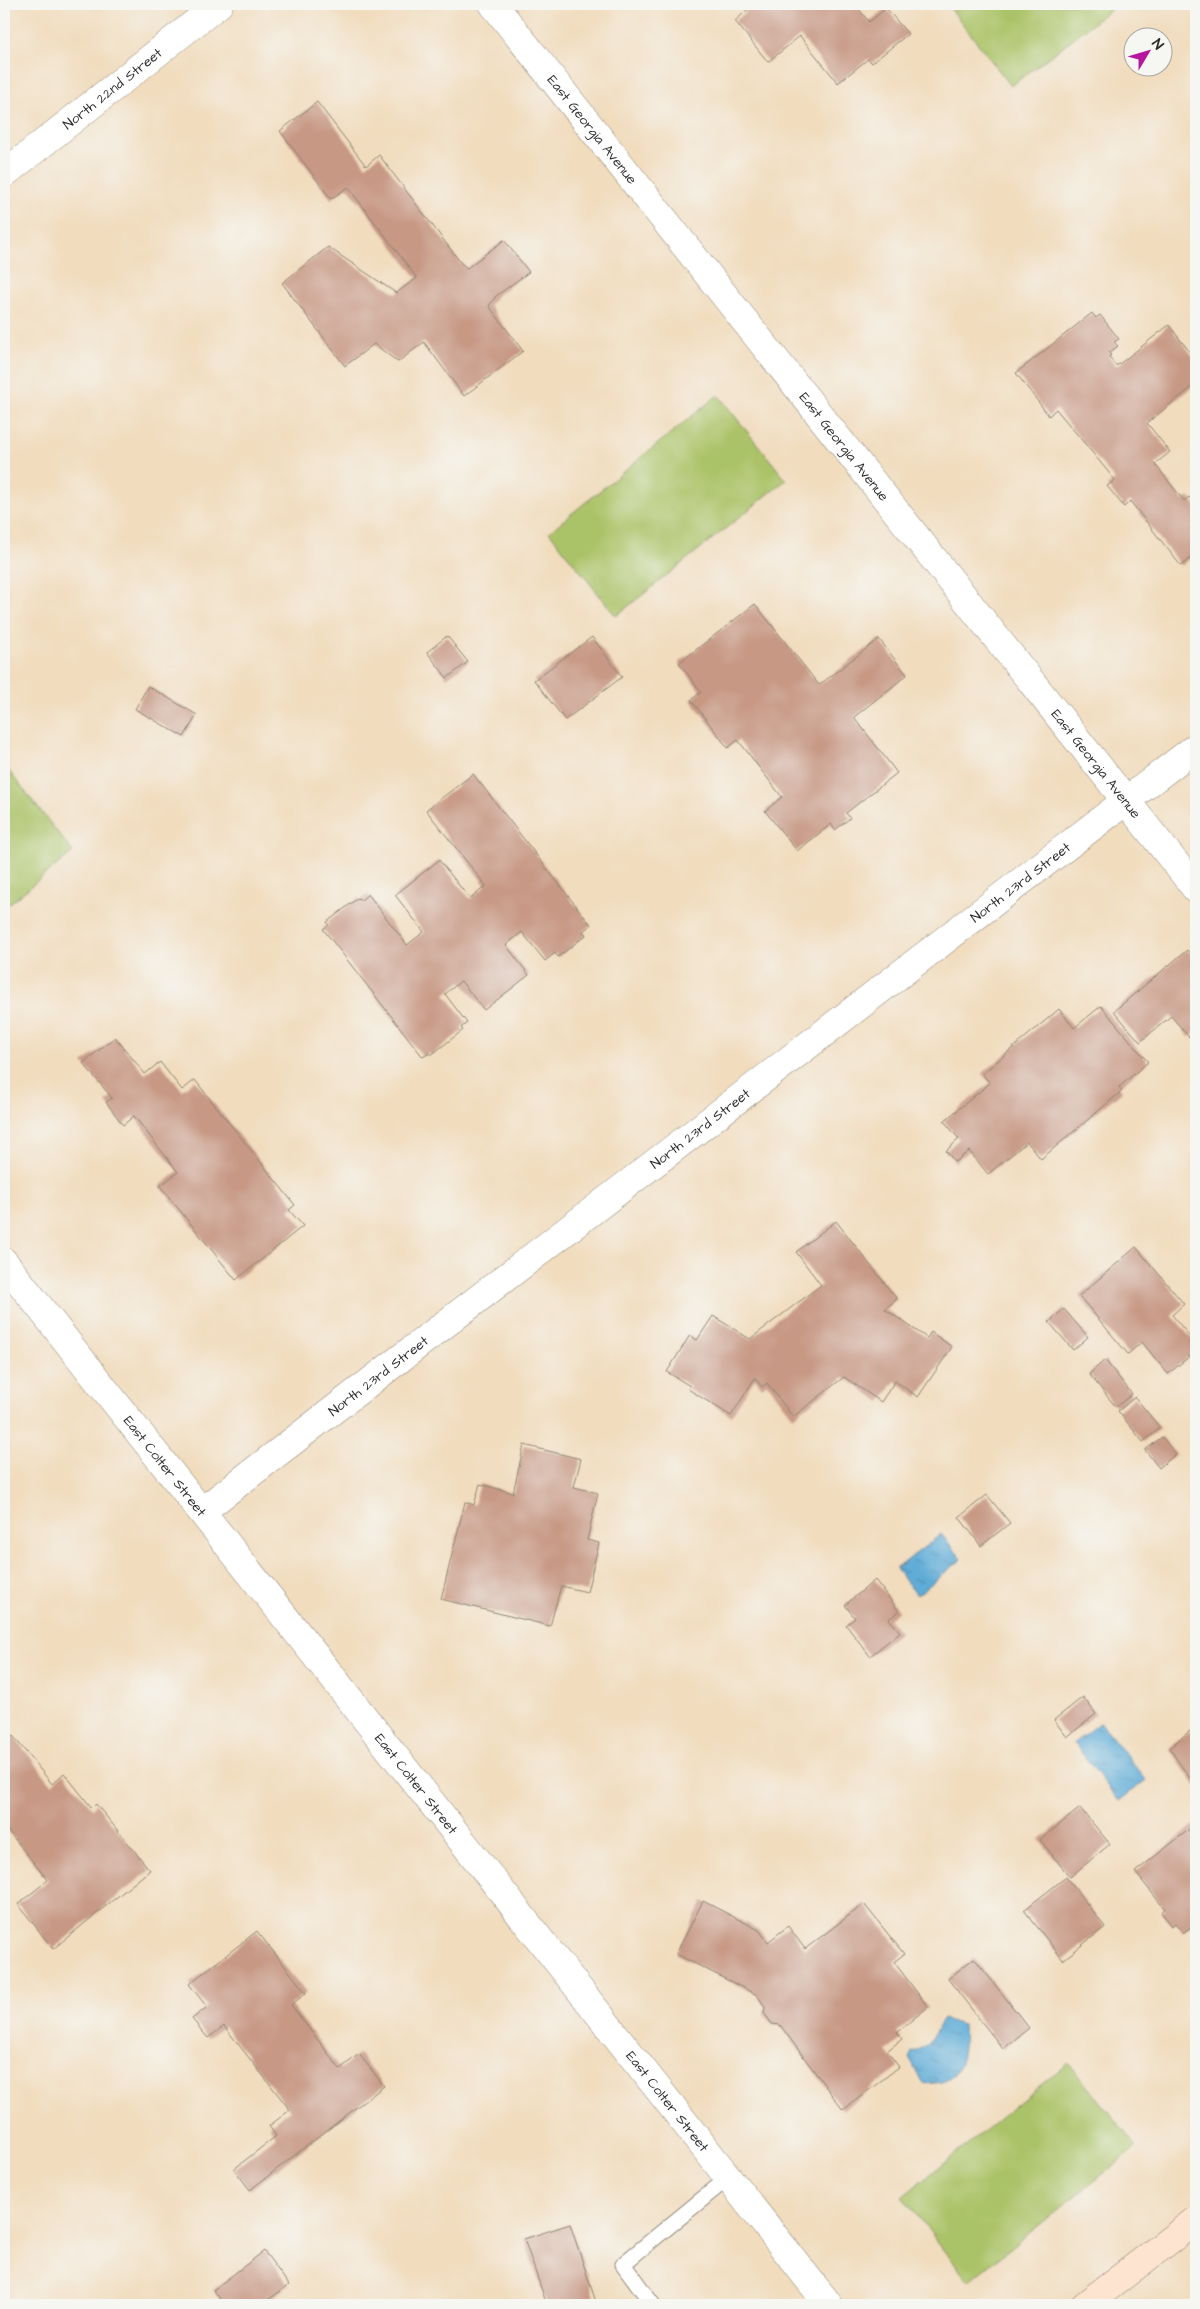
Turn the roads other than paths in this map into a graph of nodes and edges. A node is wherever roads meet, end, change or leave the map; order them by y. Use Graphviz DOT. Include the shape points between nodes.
graph roads {
  1 [pos="219,4"];
  2 [pos="493,4"];
  3 [pos="4,174"];
  4 [pos="1196,747"];
  5 [pos="1128,801"];
  6 [pos="1196,889"];
  7 [pos="4,1262"];
  8 [pos="202,1510"];
  9 [pos="728,2178"];
  10 [pos="1196,2220"];
  11 [pos="653,2305"];
  12 [pos="829,2305"];
  13 [pos="1086,2305"];
  1 -- 3 [label="street, North 22nd Street"];
  2 -- 5 [label="street, East Georgia Avenue"];
  4 -- 5 [label="street, North 23rd Street"];
  5 -- 6 [label="street, East Georgia Avenue"];
  5 -- 8 [label="street, North 23rd Street"];
  7 -- 8 [label="street, East Colter Street"];
  8 -- 9 [label="street, East Colter Street"];
  9 -- 11 [label="lane" via="623,2264"];
  9 -- 12 [label="street, East Colter Street"];
  10 -- 13 [label="main road"];
}
